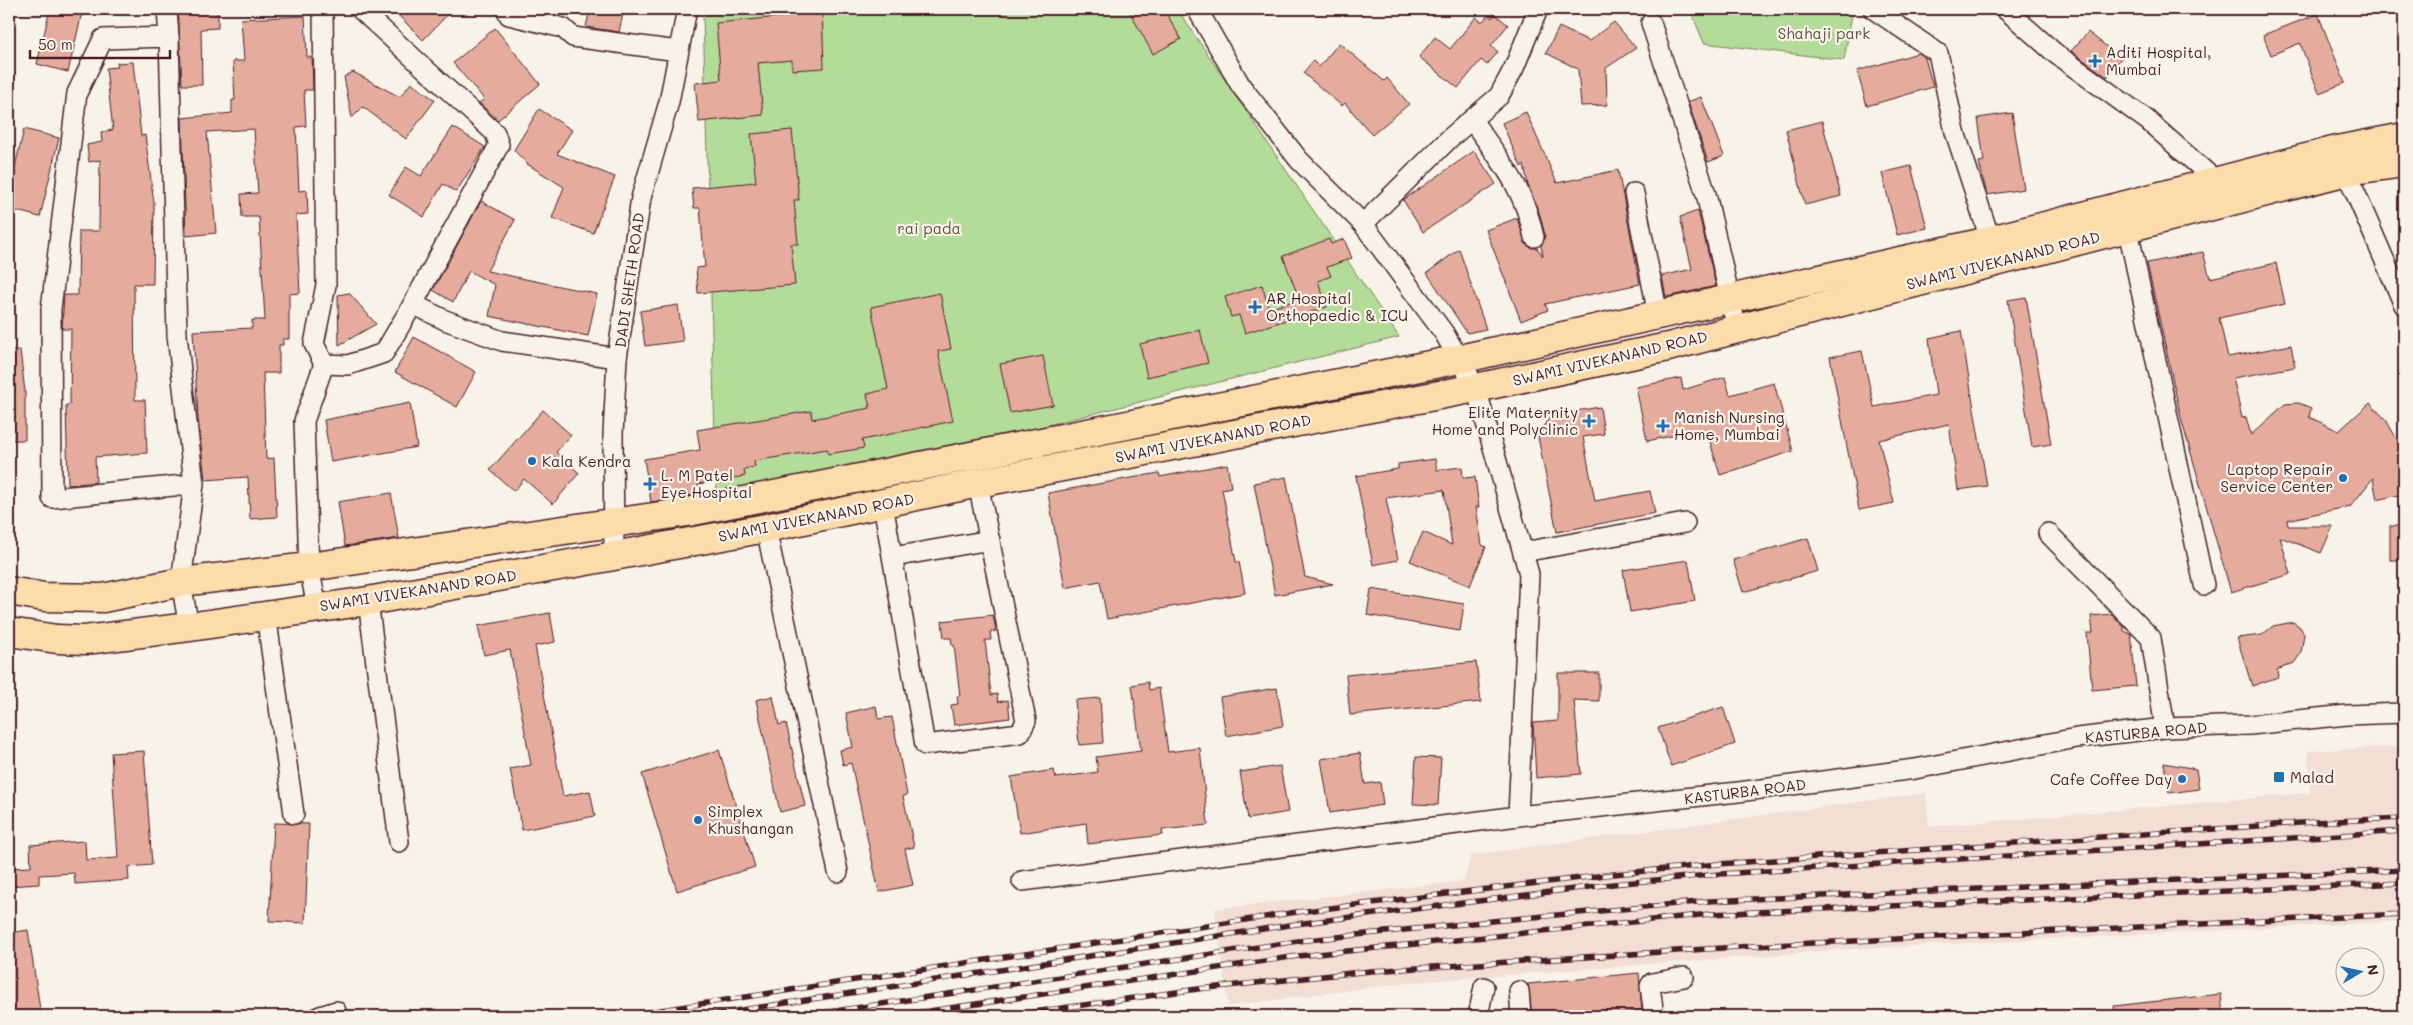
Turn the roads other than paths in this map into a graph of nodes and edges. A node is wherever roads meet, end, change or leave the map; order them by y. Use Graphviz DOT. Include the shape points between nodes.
graph roads {
  1 [pos="167,9"];
  2 [pos="323,9"];
  3 [pos="360,9"];
  4 [pos="506,9"];
  5 [pos="686,9"];
  6 [pos="1197,9"];
  7 [pos="1538,9"];
  8 [pos="1874,9"];
  9 [pos="2005,9"];
  10 [pos="1651,23"];
  11 [pos="168,37"];
  12 [pos="678,51"];
  13 [pos="1472,120"];
  14 [pos="2404,137"];
  15 [pos="2342,161"];
  16 [pos="2404,163"];
  17 [pos="2218,192"];
  18 [pos="1634,193"];
  19 [pos="2125,217"];
  20 [pos="1363,224"];
  21 [pos="1534,237"];
  22 [pos="1994,250"];
  23 [pos="1730,300"];
  24 [pos="414,304"];
  25 [pos="2404,306"];
  26 [pos="1658,315"];
  27 [pos="1737,329"];
  28 [pos="618,358"];
  29 [pos="1460,359"];
  30 [pos="324,364"];
  31 [pos="1476,388"];
  32 [pos="978,483"];
  33 [pos="194,484"];
  34 [pos="883,504"];
  35 [pos="1685,522"];
  36 [pos="613,524"];
  37 [pos="766,528"];
  38 [pos="2048,533"];
  39 [pos="990,540"];
  40 [pos="1523,552"];
  41 [pos="614,556"];
  42 [pos="893,557"];
  43 [pos="309,567"];
  44 [pos="181,582"];
  45 [pos="2204,586"];
  46 [pos="9,591"];
  47 [pos="368,601"];
  48 [pos="317,607"];
  49 [pos="266,614"];
  50 [pos="189,627"];
  51 [pos="9,632"];
  52 [pos="2404,713"];
  53 [pos="2165,728"];
  54 [pos="294,814"];
  55 [pos="1518,816"];
  56 [pos="399,842"];
  57 [pos="838,872"];
  58 [pos="1022,881"];
  59 [pos="1684,977"];
  60 [pos="1484,987"];
  61 [pos="1519,990"];
  62 [pos="1478,1016"];
  63 [pos="1521,1016"];
  64 [pos="1654,1016"];
  1 -- 11 [label="street"];
  2 -- 30 [label="street" via="326,285 314,344"];
  3 -- 24 [label="street" via="495,133 499,145"];
  4 -- 12 [label="street" via="509,16 563,28 573,37"];
  5 -- 12 [label="street, DADI SHETH ROAD"];
  6 -- 20 [label="street" via="1247,94 1299,160"];
  7 -- 13 [label="street" via="1499,96"];
  8 -- 22 [label="street" via="1938,53 1955,132"];
  9 -- 17 [label="street" via="2056,54 2147,120"];
  10 -- 23 [label="street" via="1706,194"];
  11 -- 33 [label="street" via="176,335"];
  11 -- 33 [label="street" via="103,39 77,93 51,309 52,498"];
  12 -- 28 [label="street, DADI SHETH ROAD" via="669,102 641,198"];
  13 -- 20 [label="street"];
  13 -- 21 [label="street" via="1511,174 1525,202"];
  14 -- 15 [label="main road, SWAMI VIVEKANAND ROAD"];
  15 -- 16 [label="main road, SWAMI VIVEKANAND ROAD"];
  15 -- 17 [label="main road, SWAMI VIVEKANAND ROAD"];
  15 -- 25 [label="street"];
  17 -- 19 [label="main road, SWAMI VIVEKANAND ROAD"];
  18 -- 26 [label="street"];
  19 -- 22 [label="main road, SWAMI VIVEKANAND ROAD"];
  19 -- 45 [label="street"];
  20 -- 29 [label="street"];
  22 -- 23 [label="main road, SWAMI VIVEKANAND ROAD"];
  22 -- 27 [label="main road, SWAMI VIVEKANAND ROAD"];
  23 -- 26 [label="main road, SWAMI VIVEKANAND ROAD"];
  23 -- 27 [label="street"];
  24 -- 28 [label="street" via="502,342"];
  24 -- 30 [label="street" via="384,353 348,365"];
  26 -- 29 [label="main road, SWAMI VIVEKANAND ROAD"];
  27 -- 31 [label="main road, SWAMI VIVEKANAND ROAD"];
  28 -- 36 [label="street, DADI SHETH ROAD" via="612,434"];
  29 -- 31 [label="street"];
  29 -- 36 [label="main road, SWAMI VIVEKANAND ROAD"];
  30 -- 43 [label="street" via="304,421"];
  31 -- 32 [label="main road, SWAMI VIVEKANAND ROAD"];
  31 -- 40 [label="street"];
  32 -- 34 [label="main road, SWAMI VIVEKANAND ROAD"];
  32 -- 39 [label="street"];
  33 -- 44 [label="street"];
  34 -- 37 [label="main road, SWAMI VIVEKANAND ROAD"];
  34 -- 42 [label="street"];
  35 -- 40 [label="street"];
  36 -- 41 [label="street, DADI SHETH ROAD"];
  36 -- 43 [label="main road, SWAMI VIVEKANAND ROAD"];
  37 -- 41 [label="main road, SWAMI VIVEKANAND ROAD"];
  37 -- 57 [label="street"];
  38 -- 53 [label="street" via="2151,638"];
  39 -- 42 [label="street"];
  39 -- 42 [label="street" via="1026,721 1020,733 925,745"];
  40 -- 55 [label="street" via="1529,574"];
  41 -- 47 [label="main road, SWAMI VIVEKANAND ROAD"];
  43 -- 44 [label="main road, SWAMI VIVEKANAND ROAD"];
  43 -- 48 [label="street"];
  44 -- 46 [label="main road, SWAMI VIVEKANAND ROAD" via="102,598 44,597"];
  44 -- 50 [label="street"];
  47 -- 48 [label="main road, SWAMI VIVEKANAND ROAD"];
  47 -- 56 [label="street"];
  48 -- 49 [label="main road, SWAMI VIVEKANAND ROAD"];
  49 -- 50 [label="main road, SWAMI VIVEKANAND ROAD"];
  49 -- 54 [label="street"];
  50 -- 51 [label="main road, SWAMI VIVEKANAND ROAD" via="85,640"];
  52 -- 53 [label="street, KASTURBA ROAD"];
  53 -- 55 [label="street, KASTURBA ROAD" via="2078,738 1916,769"];
  55 -- 58 [label="street, KASTURBA ROAD"];
  59 -- 64 [label="street" via="1652,982"];
  60 -- 62 [label="street"];
  61 -- 63 [label="street"];
}
